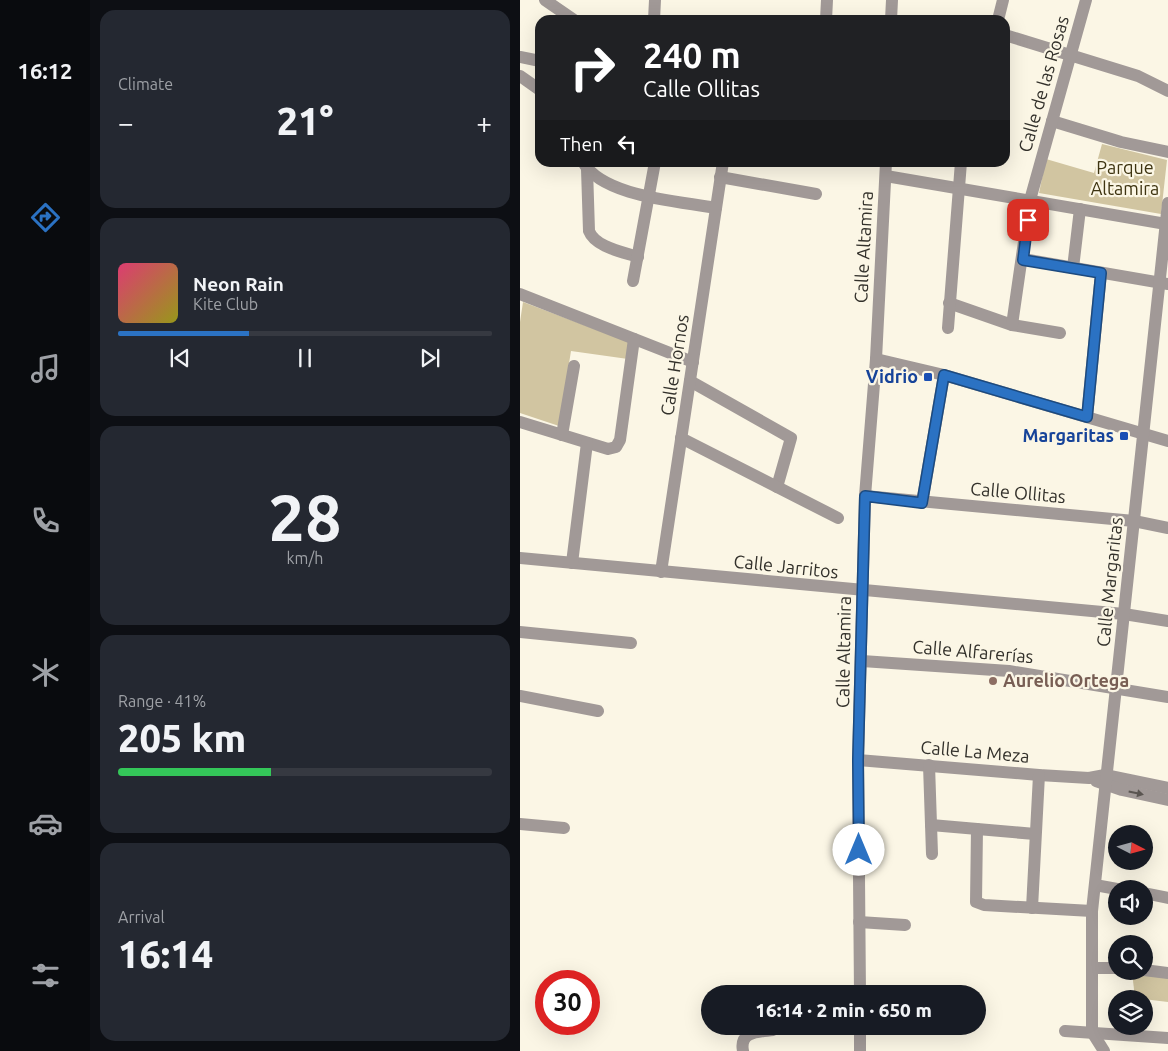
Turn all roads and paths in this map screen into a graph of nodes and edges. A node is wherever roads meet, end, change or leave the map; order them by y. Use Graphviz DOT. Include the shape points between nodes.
graph roads {
  1 [pos="545,0"];
  2 [pos="655,0"];
  3 [pos="827,0"];
  4 [pos="892,0"];
  5 [pos="1003,0"];
  6 [pos="1086,0"];
  7 [pos="567,15"];
  8 [pos="654,15"];
  9 [pos="826,15"];
  10 [pos="891,15"];
  11 [pos="999,15"];
  12 [pos="1010,37"];
  13 [pos="1071,55"];
  14 [pos="520,57"];
  15 [pos="535,60"];
  16 [pos="520,76"];
  17 [pos="535,86"];
  18 [pos="1168,91"];
  19 [pos="1052,121"];
  20 [pos="1168,152"];
  21 [pos="585,167"];
  22 [pos="586,167"];
  23 [pos="654,167"];
  24 [pos="721,167"];
  25 [pos="886,167"];
  26 [pos="960,167"];
  27 [pos="886,176"];
  28 [pos="720,177"];
  29 [pos="958,187"];
  30 [pos="816,194"];
  31 [pos="649,196"];
  32 [pos="1030,200"];
  33 [pos="1168,203"];
  34 [pos="716,208"];
  35 [pos="1080,209"];
  36 [pos="1166,224"];
  37 [pos="638,258"];
  38 [pos="1023,260"];
  39 [pos="1073,268"];
  40 [pos="1101,273"];
  41 [pos="633,281"];
  42 [pos="1164,283"];
  43 [pos="520,294"];
  44 [pos="949,303"];
  45 [pos="1012,325"];
  46 [pos="948,328"];
  47 [pos="1060,333"];
  48 [pos="634,339"];
  49 [pos="876,359"];
  50 [pos="693,362"];
  51 [pos="574,366"];
  52 [pos="944,375"];
  53 [pos="690,380"];
  54 [pos="1087,417"];
  55 [pos="520,422"];
  56 [pos="1143,434"];
  57 [pos="562,435"];
  58 [pos="682,438"];
  59 [pos="1168,441"];
  60 [pos="588,442"];
  61 [pos="777,487"];
  62 [pos="865,496"];
  63 [pos="922,503"];
  64 [pos="838,518"];
  65 [pos="1134,520"];
  66 [pos="1168,528"];
  67 [pos="520,558"];
  68 [pos="572,563"];
  69 [pos="661,572"];
  70 [pos="862,592"];
  71 [pos="1124,614"];
  72 [pos="1168,620"];
  73 [pos="520,632"];
  74 [pos="631,643"];
  75 [pos="862,661"];
  76 [pos="1116,688"];
  77 [pos="520,696"];
  78 [pos="1168,697"];
  79 [pos="598,711"];
  80 [pos="858,760"];
  81 [pos="929,765"];
  82 [pos="1039,775"];
  83 [pos="1104,780"];
  84 [pos="1168,788"];
  85 [pos="1168,800"];
  86 [pos="520,824"];
  87 [pos="931,825"];
  88 [pos="564,828"];
  89 [pos="978,829"];
  90 [pos="1035,834"];
  91 [pos="932,854"];
  92 [pos="1095,885"];
  93 [pos="1108,887"];
  94 [pos="1153,895"];
  95 [pos="1168,898"];
  96 [pos="1032,908"];
  97 [pos="1092,911"];
  98 [pos="859,922"];
  99 [pos="905,925"];
  100 [pos="1092,968"];
  101 [pos="1108,968"];
  102 [pos="1153,971"];
  103 [pos="1168,973"];
  104 [pos="860,985"];
  105 [pos="1065,1031"];
  106 [pos="1092,1032"];
  107 [pos="747,1035"];
  108 [pos="860,1035"];
  109 [pos="1168,1038"];
  110 [pos="743,1051"];
  111 [pos="860,1051"];
  112 [pos="1104,1051"];
  1 -- 7 [label="street"];
  2 -- 8 [label="street"];
  3 -- 9 [label="street"];
  4 -- 10 [label="street"];
  5 -- 11 [label="street"];
  6 -- 13 [label="street, Calle de las Rosas"];
  12 -- 13 [label="street"];
  13 -- 18 [label="street" via="1138,76"];
  13 -- 19 [label="street, Calle de las Rosas"];
  14 -- 15 [label="street"];
  16 -- 17 [label="street"];
  19 -- 20 [label="street"];
  19 -- 32 [label="street, Calle de las Rosas"];
  21 -- 37 [label="street" via="592,238"];
  22 -- 31 [label="street" via="618,188"];
  23 -- 31 [label="street"];
  24 -- 28 [label="street, Calle Hornos"];
  25 -- 27 [label="street, Calle Altamira"];
  26 -- 29 [label="street"];
  27 -- 29 [label="street"];
  27 -- 49 [label="street, Calle Altamira"];
  28 -- 30 [label="street"];
  28 -- 34 [label="street, Calle Hornos"];
  29 -- 32 [label="street"];
  29 -- 44 [label="street"];
  31 -- 34 [label="street"];
  31 -- 37 [label="street"];
  32 -- 35 [label="street"];
  32 -- 38 [label="street, Calle de las Rosas"];
  33 -- 36 [label="street, Calle Margaritas"];
  34 -- 50 [label="street, Calle Hornos"];
  35 -- 36 [label="street"];
  35 -- 39 [label="street"];
  36 -- 42 [label="street, Calle Margaritas"];
  37 -- 41 [label="street"];
  38 -- 39 [label="street"];
  38 -- 45 [label="street, Calle de las Rosas"];
  39 -- 40 [label="street"];
  40 -- 42 [label="street"];
  40 -- 54 [label="street"];
  42 -- 56 [label="street, Calle Margaritas"];
  43 -- 48 [label="street"];
  44 -- 45 [label="street"];
  44 -- 46 [label="street"];
  45 -- 47 [label="street"];
  48 -- 50 [label="street"];
  48 -- 60 [label="street" via="620,440 616,447 608,449"];
  49 -- 52 [label="street"];
  49 -- 62 [label="street, Calle Altamira"];
  50 -- 53 [label="street, Calle Hornos"];
  51 -- 57 [label="street"];
  52 -- 54 [label="street"];
  52 -- 63 [label="street"];
  53 -- 58 [label="street, Calle Hornos"];
  53 -- 61 [label="street" via="788,434 791,444"];
  54 -- 56 [label="street"];
  55 -- 57 [label="street"];
  56 -- 59 [label="street"];
  56 -- 65 [label="street, Calle Margaritas"];
  57 -- 60 [label="street"];
  58 -- 61 [label="street"];
  58 -- 69 [label="street, Calle Hornos"];
  60 -- 68 [label="street"];
  61 -- 64 [label="street"];
  62 -- 63 [label="street, Calle Ollitas"];
  62 -- 70 [label="street, Calle Altamira"];
  63 -- 65 [label="street, Calle Ollitas"];
  65 -- 66 [label="street, Calle Ollitas"];
  65 -- 71 [label="street, Calle Margaritas"];
  67 -- 68 [label="street, Calle Jarritos"];
  68 -- 69 [label="street, Calle Jarritos"];
  69 -- 70 [label="street, Calle Jarritos"];
  70 -- 71 [label="street, Calle Jarritos"];
  70 -- 75 [label="street, Calle Altamira"];
  71 -- 72 [label="street, Calle Jarritos"];
  71 -- 76 [label="street, Calle Margaritas"];
  73 -- 74 [label="street"];
  75 -- 76 [label="street, Calle Alfarerías" via="1009,671"];
  75 -- 80 [label="street, Calle Altamira"];
  76 -- 78 [label="street, Calle Alfarerías"];
  76 -- 83 [label="street, Calle Margaritas"];
  77 -- 79 [label="street"];
  80 -- 81 [label="street, Calle La Meza"];
  80 -- 98 [label="street, Calle Altamira"];
  81 -- 82 [label="street, Calle La Meza"];
  81 -- 87 [label="street"];
  82 -- 83 [label="street, Calle La Meza"];
  82 -- 90 [label="street"];
  83 -- 84 [label="street, Calle La Meza"];
  83 -- 85 [label="street, Calle La Meza, one-way"];
  83 -- 92 [label="street, Calle Margaritas"];
  86 -- 88 [label="street"];
  87 -- 89 [label="street"];
  87 -- 91 [label="street"];
  89 -- 90 [label="street"];
  89 -- 96 [label="street" via="976,902"];
  90 -- 96 [label="street"];
  92 -- 93 [label="street"];
  92 -- 97 [label="street, Calle Margaritas"];
  94 -- 95 [label="street"];
  96 -- 97 [label="street"];
  97 -- 100 [label="street, Calle Margaritas"];
  98 -- 99 [label="street"];
  98 -- 104 [label="street, Calle Altamira"];
  100 -- 101 [label="street"];
  100 -- 106 [label="street, Calle Margaritas"];
  102 -- 103 [label="street"];
  105 -- 106 [label="street"];
  106 -- 109 [label="street"];
  106 -- 112 [label="street"];
  107 -- 110 [label="street" via="742,1044"];
  108 -- 111 [label="street"];
}
